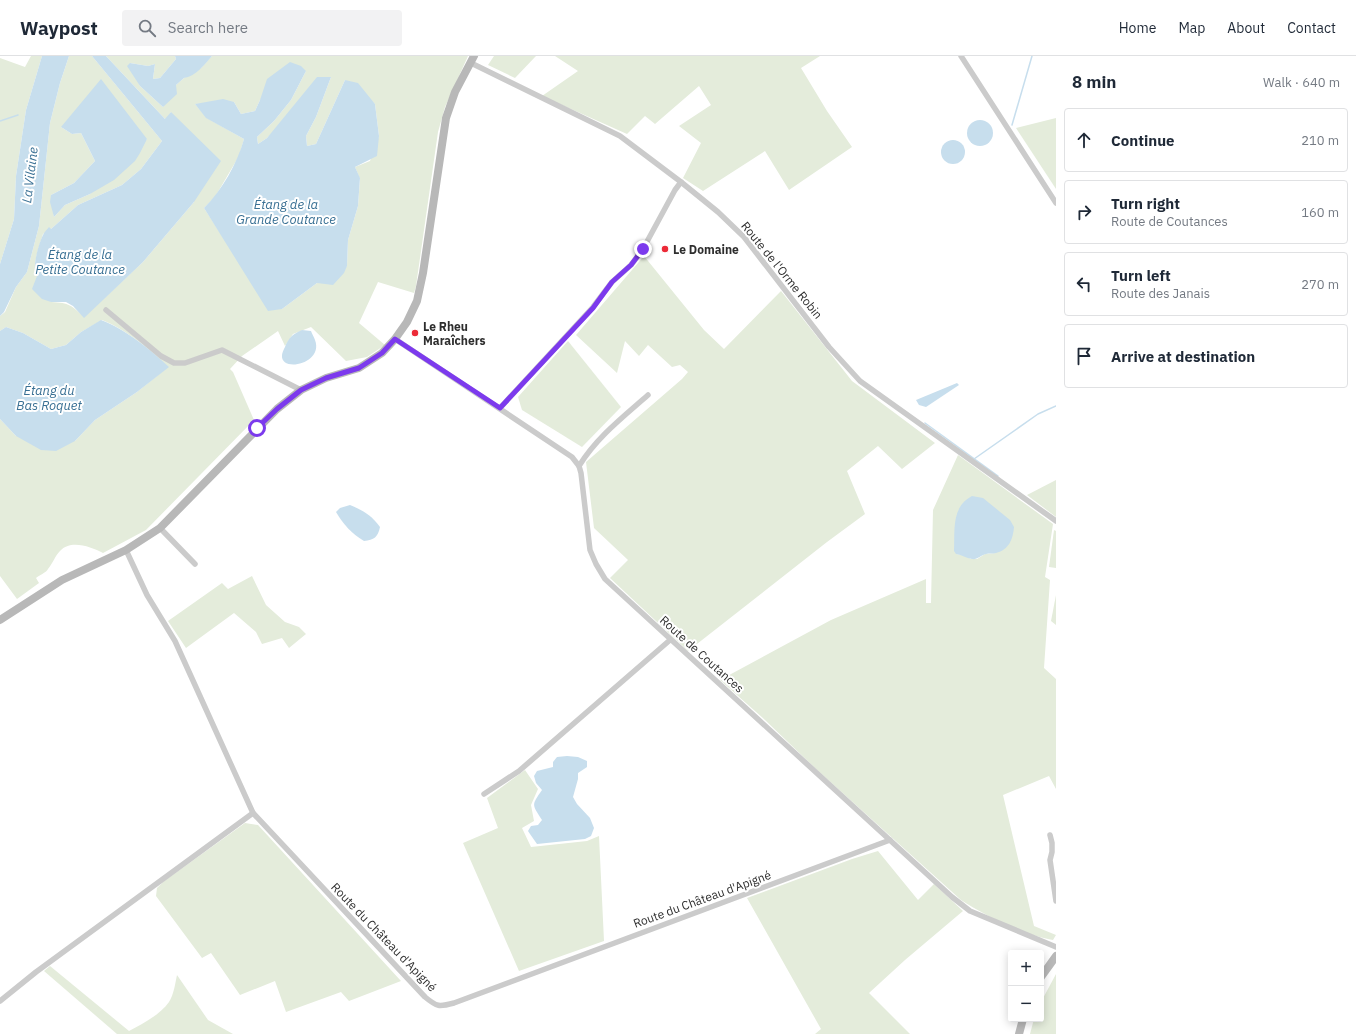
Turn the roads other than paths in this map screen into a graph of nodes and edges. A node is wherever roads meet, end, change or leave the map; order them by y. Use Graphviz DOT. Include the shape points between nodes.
graph roads {
  1 [pos="961,56"];
  2 [pos="472,60"];
  3 [pos="681,182"];
  4 [pos="1056,203"];
  5 [pos="106,310"];
  6 [pos="395,339"];
  7 [pos="301,390"];
  8 [pos="648,395"];
  9 [pos="500,408"];
  10 [pos="579,466"];
  11 [pos="1056,521"];
  12 [pos="160,528"];
  13 [pos="126,550"];
  14 [pos="195,564"];
  15 [pos="0,620"];
  16 [pos="670,640"];
  17 [pos="484,794"];
  18 [pos="253,813"];
  19 [pos="1050,835"];
  20 [pos="890,840"];
  21 [pos="1056,901"];
  22 [pos="1056,946"];
  23 [pos="1056,956"];
  24 [pos="1044,972"];
  25 [pos="0,1001"];
  26 [pos="1022,1022"];
  27 [pos="1018,1034"];
  1 -- 4 [label="street"];
  2 -- 3 [label="street, Route de l'Orme Robin" via="620,136"];
  2 -- 6 [label="street" via="455,92 446,118 424,273 417,301"];
  3 -- 9 [label="street" via="643,249 631,265 612,282 593,308"];
  3 -- 11 [label="street, Route de l'Orme Robin" via="744,237 829,347 860,381"];
  5 -- 7 [label="street" via="161,356 174,363 185,363 222,350"];
  6 -- 7 [label="street" via="382,353 359,368 326,378"];
  6 -- 9 [label="street"];
  7 -- 12 [label="street" via="257,428"];
  8 -- 10 [label="street" via="614,424"];
  9 -- 10 [label="street" via="572,456"];
  10 -- 16 [label="street, Route de Coutances" via="590,550 596,564 605,579"];
  12 -- 13 [label="street"];
  12 -- 14 [label="street"];
  13 -- 15 [label="street" via="62,580"];
  13 -- 18 [label="street, Route du Château d'Apigné" via="147,595 175,641"];
  16 -- 17 [label="street" via="519,771"];
  16 -- 20 [label="street, Route de Coutances"];
  18 -- 20 [label="street, Route du Château d'Apigné" via="425,997 441,1006"];
  18 -- 25 [label="street" via="42,967"];
  19 -- 21 [label="street" via="1050,860"];
  20 -- 22 [label="street, Route de Coutances" via="970,911"];
  23 -- 24 [label="street"];
  26 -- 27 [label="street"];
}
